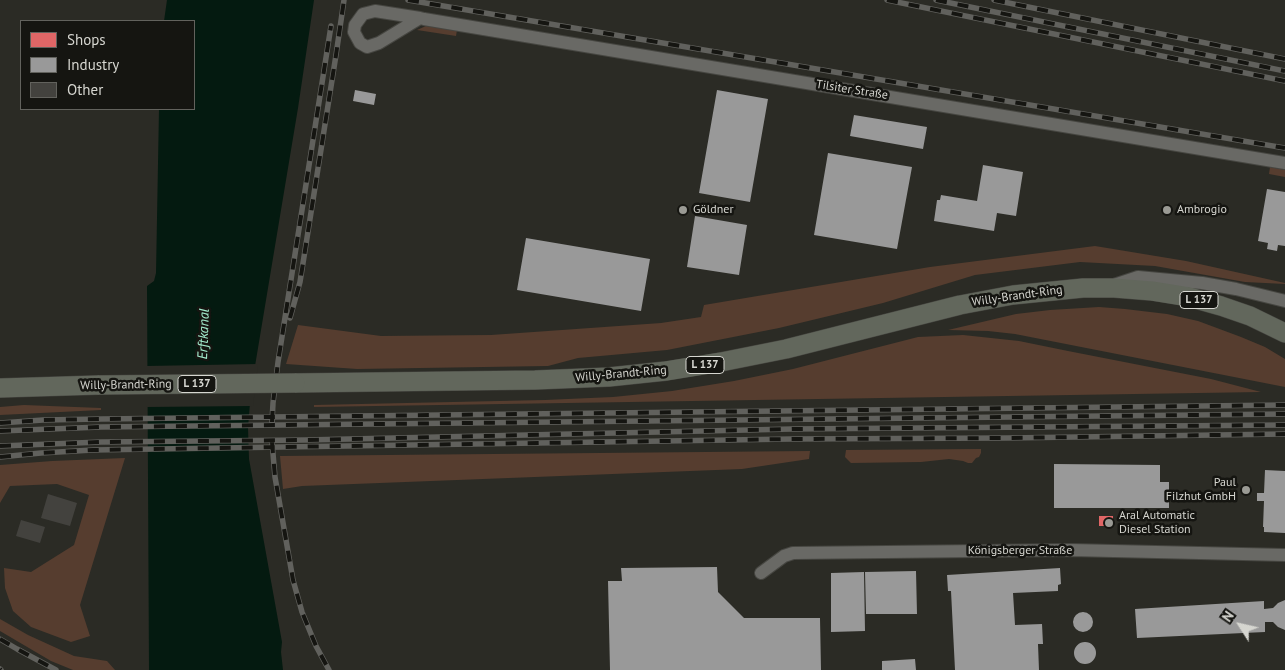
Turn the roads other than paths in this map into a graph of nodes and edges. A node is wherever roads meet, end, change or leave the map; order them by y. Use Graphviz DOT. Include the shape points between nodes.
graph roads {
  1 [pos="420,18"];
  2 [pos="1285,163"];
  3 [pos="1107,288"];
  4 [pos="1285,301"];
  5 [pos="1285,333"];
  6 [pos="0,388"];
  7 [pos="1285,555"];
  8 [pos="761,573"];
  1 -- 1 [label="street, Tilsiter Straße" via="368,12 358,19 354,32 360,43 367,47"];
  1 -- 2 [label="street, Tilsiter Straße"];
  3 -- 4 [label="street" via="1138,276 1202,283"];
  3 -- 5 [label="main road, Willy-Brandt-Ring / L 137" via="1189,297 1250,316"];
  3 -- 6 [label="main road, Willy-Brandt-Ring / L 137, bridge" via="1059,289 1013,295 960,305 786,349 666,371 609,377"];
  7 -- 8 [label="street, Königsberger Straße" via="1071,550 793,553"];
}
